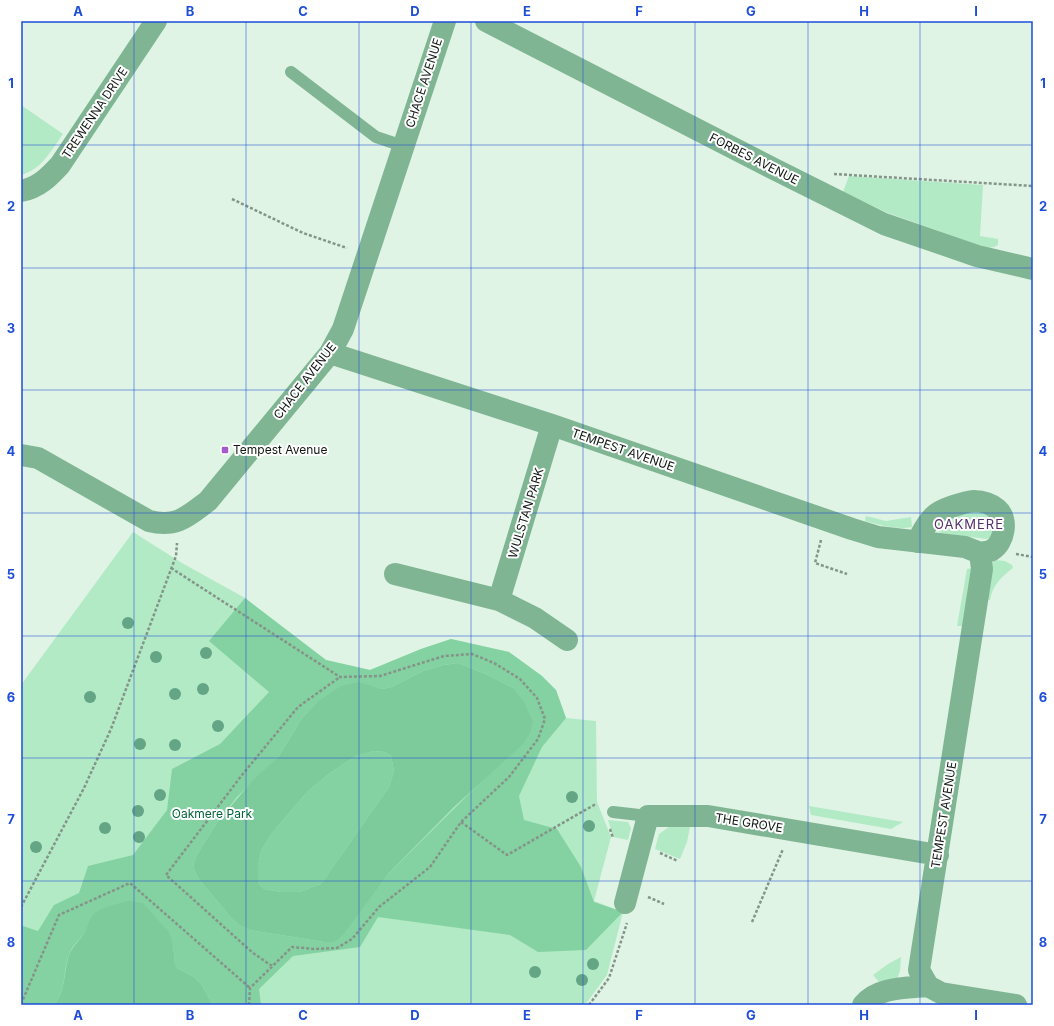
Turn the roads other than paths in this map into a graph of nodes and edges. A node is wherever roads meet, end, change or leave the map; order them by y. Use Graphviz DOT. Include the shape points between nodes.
graph roads {
  1 [pos="156,21"];
  2 [pos="445,21"];
  3 [pos="486,21"];
  4 [pos="291,72"];
  5 [pos="403,146"];
  6 [pos="21,191"];
  7 [pos="1033,269"];
  8 [pos="330,353"];
  9 [pos="552,425"];
  10 [pos="21,455"];
  11 [pos="917,542"];
  12 [pos="980,553"];
  13 [pos="396,574"];
  14 [pos="499,600"];
  15 [pos="567,640"];
  16 [pos="613,812"];
  17 [pos="648,816"];
  18 [pos="938,855"];
  19 [pos="625,904"];
  20 [pos="928,986"];
  21 [pos="863,1005"];
  22 [pos="1016,1005"];
  1 -- 6 [label="street, TREWENNA DRIVE" via="60,165 35,187"];
  2 -- 5 [label="street, CHACE AVENUE"];
  3 -- 7 [label="street, FORBES AVENUE" via="884,224 977,256"];
  4 -- 5 [label="lane" via="376,137"];
  5 -- 8 [label="street, CHACE AVENUE" via="343,330"];
  8 -- 9 [label="street, TEMPEST AVENUE"];
  8 -- 10 [label="street, CHACE AVENUE" via="208,501 175,522 159,524 149,521 38,458"];
  9 -- 11 [label="street, TEMPEST AVENUE" via="828,520 878,536"];
  9 -- 14 [label="street, WULSTAN PARK"];
  11 -- 12 [label="street, TEMPEST AVENUE" via="965,547"];
  11 -- 12 [label="street" via="935,515 954,506 975,501 987,503 998,510 1004,525 1001,539 992,550"];
  12 -- 18 [label="street, TEMPEST AVENUE" via="982,569"];
  13 -- 14 [label="street"];
  14 -- 15 [label="street" via="536,618"];
  16 -- 17 [label="lane"];
  17 -- 18 [label="street, THE GROVE" via="708,816"];
  17 -- 19 [label="street"];
  18 -- 20 [label="street, TEMPEST AVENUE" via="919,970"];
  20 -- 21 [label="street" via="878,993"];
  20 -- 22 [label="street" via="941,993"];
}
